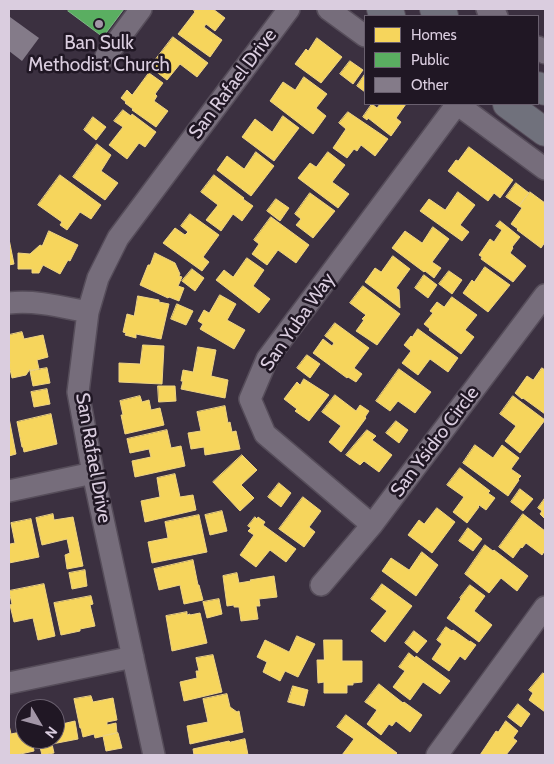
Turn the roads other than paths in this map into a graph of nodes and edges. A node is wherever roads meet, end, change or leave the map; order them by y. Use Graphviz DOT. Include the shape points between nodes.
graph roads {
  1 [pos="141,9"];
  2 [pos="288,9"];
  3 [pos="328,9"];
  4 [pos="364,35"];
  5 [pos="106,56"];
  6 [pos="456,105"];
  7 [pos="458,105"];
  8 [pos="508,105"];
  9 [pos="545,132"];
  10 [pos="545,170"];
  11 [pos="545,295"];
  12 [pos="9,303"];
  13 [pos="88,312"];
  14 [pos="93,473"];
  15 [pos="9,491"];
  16 [pos="372,525"];
  17 [pos="321,586"];
  18 [pos="541,620"];
  19 [pos="133,658"];
  20 [pos="9,683"];
  21 [pos="154,755"];
  22 [pos="437,755"];
  1 -- 5 [label="street"];
  2 -- 13 [label="street, San Rafael Drive" via="118,238 98,278"];
  3 -- 4 [label="street"];
  6 -- 16 [label="street, San Yuba Way" via="267,359 250,399 265,434"];
  7 -- 10 [label="street"];
  8 -- 9 [label="main road"];
  11 -- 16 [label="street, San Ysidro Circle"];
  12 -- 13 [label="street" via="41,303"];
  13 -- 14 [label="street, San Rafael Drive" via="78,392"];
  14 -- 15 [label="street"];
  14 -- 19 [label="street, San Rafael Drive"];
  16 -- 17 [label="street, San Ysidro Circle"];
  18 -- 22 [label="street"];
  19 -- 20 [label="street"];
  19 -- 21 [label="street, San Rafael Drive"];
}
